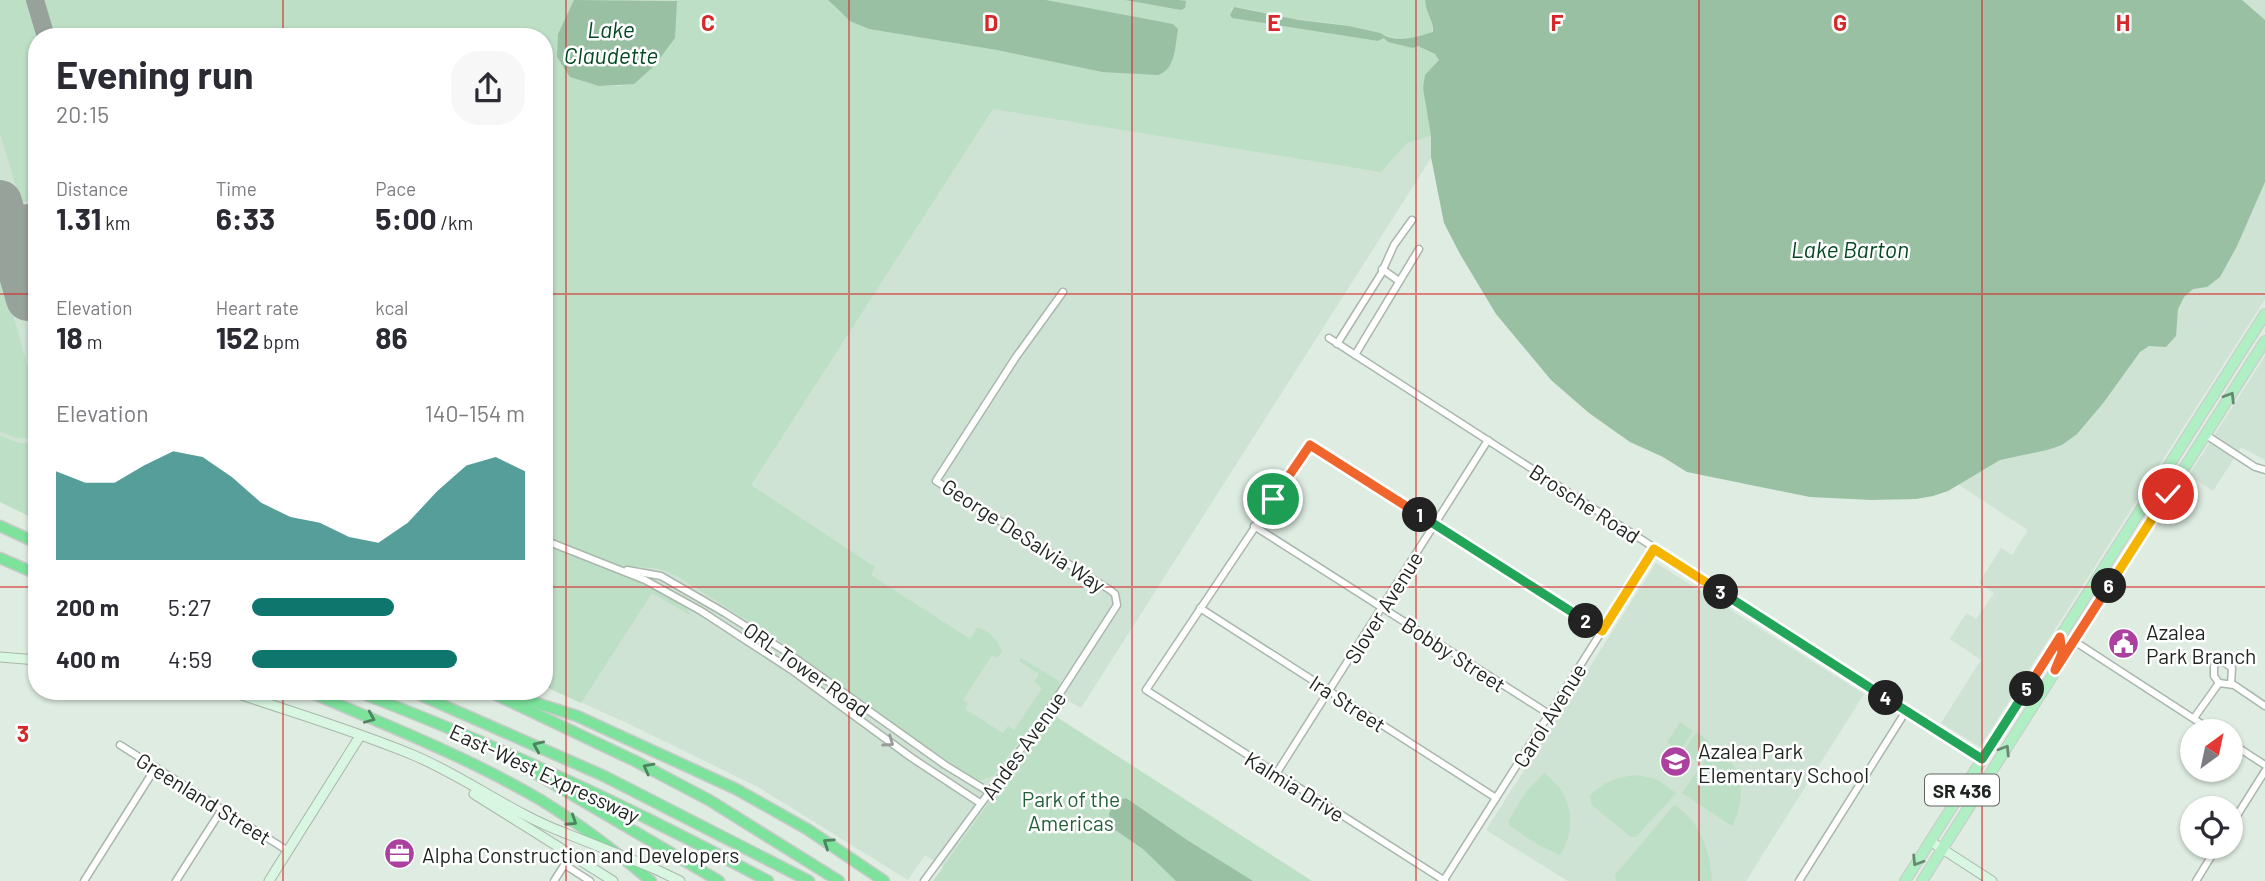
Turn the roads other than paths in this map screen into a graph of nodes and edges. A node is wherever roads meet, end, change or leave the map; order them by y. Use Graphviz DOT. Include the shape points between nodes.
graph roads {
  1 [pos="1412,220"];
  2 [pos="1419,249"];
  3 [pos="1382,270"];
  4 [pos="1399,281"];
  5 [pos="1063,292"];
  6 [pos="2265,314"];
  7 [pos="1329,338"];
  8 [pos="2265,341"];
  9 [pos="1337,344"];
  10 [pos="1355,355"];
  11 [pos="2205,410"];
  12 [pos="2193,428"];
  13 [pos="2206,435"];
  14 [pos="1488,440"];
  15 [pos="2194,453"];
  16 [pos="2265,470"];
  17 [pos="1435,524"];
  18 [pos="1254,526"];
  19 [pos="5,528"];
  20 [pos="28,537"];
  21 [pos="553,544"];
  22 [pos="1654,549"];
  23 [pos="0,558"];
  24 [pos="615,568"];
  25 [pos="28,570"];
  26 [pos="707,602"];
  27 [pos="1117,605"];
  28 [pos="2080,606"];
  29 [pos="1200,608"];
  30 [pos="1382,608"];
  31 [pos="701,611"];
  32 [pos="1602,631"];
  33 [pos="2060,637"];
  34 [pos="2074,641"];
  35 [pos="0,657"];
  36 [pos="28,659"];
  37 [pos="2055,670"];
  38 [pos="829,681"];
  39 [pos="2219,683"];
  40 [pos="2231,684"];
  41 [pos="821,692"];
  42 [pos="1330,692"];
  43 [pos="256,700"];
  44 [pos="328,700"];
  45 [pos="378,700"];
  46 [pos="431,700"];
  47 [pos="507,700"];
  48 [pos="527,700"];
  49 [pos="2264,703"];
  50 [pos="1906,711"];
  51 [pos="1549,715"];
  52 [pos="2194,718"];
  53 [pos="360,736"];
  54 [pos="120,745"];
  55 [pos="500,751"];
  56 [pos="2244,751"];
  57 [pos="414,755"];
  58 [pos="1982,759"];
  59 [pos="2265,765"];
  60 [pos="156,767"];
  61 [pos="2265,771"];
  62 [pos="1276,774"];
  63 [pos="989,792"];
  64 [pos="1496,798"];
  65 [pos="980,803"];
  66 [pos="2243,806"];
  67 [pos="222,809"];
  68 [pos="1930,841"];
  69 [pos="1942,849"];
  70 [pos="288,851"];
  71 [pos="2210,859"];
  72 [pos="567,860"];
  73 [pos="84,881"];
  74 [pos="176,881"];
  75 [pos="269,881"];
  76 [pos="554,881"];
  77 [pos="590,881"];
  78 [pos="613,881"];
  79 [pos="651,881"];
  80 [pos="680,881"];
  81 [pos="719,881"];
  82 [pos="768,881"];
  83 [pos="809,881"];
  84 [pos="839,881"];
  85 [pos="884,881"];
  86 [pos="924,881"];
  87 [pos="1444,881"];
  88 [pos="1799,881"];
  89 [pos="1905,881"];
  90 [pos="1922,881"];
  91 [pos="1992,881"];
  92 [pos="2196,881"];
  1 -- 3 [label="street"];
  2 -- 4 [label="street"];
  3 -- 4 [label="street"];
  3 -- 9 [label="street"];
  4 -- 10 [label="street"];
  5 -- 27 [label="street, George DeSalvia Way" via="936,481 1110,590"];
  6 -- 11 [label="main road, SR 436"];
  7 -- 9 [label="street, Brosche Road"];
  13 -- 8 [label="main road, SR 436, one-way"];
  9 -- 10 [label="street, Brosche Road"];
  10 -- 14 [label="street, Brosche Road"];
  11 -- 12 [label="main road, SR 436"];
  11 -- 13 [label="main road" via="2201,428"];
  12 -- 15 [label="main road" via="2198,440"];
  12 -- 28 [label="main road, SR 436"];
  13 -- 15 [label="main road, SR 436"];
  13 -- 16 [label="street"];
  14 -- 17 [label="street, Slover Avenue"];
  14 -- 22 [label="street, Brosche Road"];
  15 -- 34 [label="main road, SR 436"];
  17 -- 18 [label="street" via="1310,445"];
  17 -- 30 [label="street, Slover Avenue"];
  17 -- 32 [label="street"];
  18 -- 29 [label="street"];
  18 -- 30 [label="street, Bobby Street"];
  19 -- 20 [label="highway"];
  21 -- 24 [label="street, ORL Tower Road"];
  22 -- 32 [label="street, Carol Avenue"];
  22 -- 50 [label="street, Brosche Road"];
  23 -- 25 [label="highway"];
  24 -- 26 [label="street, ORL Tower Road" via="661,576"];
  24 -- 31 [label="street, ORL Tower Road"];
  26 -- 31 [label="street"];
  26 -- 38 [label="street, ORL Tower Road"];
  27 -- 63 [label="street, Andes Avenue" via="1045,718"];
  28 -- 33 [label="main road, SR 436"];
  28 -- 34 [label="main road" via="2072,625"];
  29 -- 42 [label="street, Ira Street"];
  29 -- 62 [label="street, Kalmia Drive" via="1146,690"];
  30 -- 42 [label="street, Slover Avenue"];
  30 -- 51 [label="street, Bobby Street"];
  31 -- 41 [label="street, ORL Tower Road"];
  32 -- 51 [label="street, Carol Avenue"];
  33 -- 37 [label="main road" via="2062,653"];
  33 -- 58 [label="main road, SR 436"];
  34 -- 37 [label="main road, SR 436"];
  34 -- 52 [label="street"];
  35 -- 36 [label="main road"];
  69 -- 37 [label="main road, SR 436, one-way"];
  38 -- 41 [label="street"];
  38 -- 63 [label="street, ORL Tower Road"];
  39 -- 40 [label="street"];
  39 -- 40 [label="street" via="2214,666 2224,662 2232,668"];
  39 -- 52 [label="street"];
  40 -- 49 [label="street"];
  41 -- 65 [label="street, ORL Tower Road, one-way"];
  42 -- 62 [label="street, Slover Avenue"];
  42 -- 64 [label="street, Ira Street"];
  43 -- 53 [label="main road"];
  44 -- 79 [label="highway, one-way" via="442,749 539,799"];
  45 -- 55 [label="highway, East-West Expressway"];
  83 -- 46 [label="highway, East-West Expressway, one-way" via="604,776"];
  84 -- 47 [label="highway, one-way" via="709,800"];
  85 -- 48 [label="highway, one-way" via="807,829 736,789 577,716"];
  50 -- 58 [label="street, Brosche Road"];
  50 -- 88 [label="street"];
  51 -- 64 [label="street, Carol Avenue"];
  53 -- 57 [label="main road"];
  53 -- 70 [label="main road"];
  54 -- 60 [label="street, Greenland Street"];
  55 -- 81 [label="highway"];
  55 -- 82 [label="highway, East-West Expressway"];
  56 -- 59 [label="street"];
  57 -- 72 [label="main road"];
  57 -- 80 [label="main road, bridge" via="514,811"];
  58 -- 68 [label="main road, SR 436"];
  60 -- 67 [label="street, Greenland Street"];
  60 -- 73 [label="street"];
  61 -- 66 [label="street"];
  62 -- 87 [label="street, Kalmia Drive"];
  63 -- 65 [label="street, Andes Avenue"];
  64 -- 87 [label="street, Carol Avenue"];
  65 -- 86 [label="street, Andes Avenue"];
  67 -- 70 [label="street, Greenland Street"];
  67 -- 74 [label="street"];
  68 -- 69 [label="main road"];
  68 -- 89 [label="main road, SR 436, one-way"];
  69 -- 90 [label="main road, SR 436"];
  69 -- 91 [label="main road"];
  70 -- 75 [label="main road"];
  71 -- 92 [label="street"];
  72 -- 76 [label="street"];
  72 -- 77 [label="street"];
  72 -- 78 [label="main road"];
}
